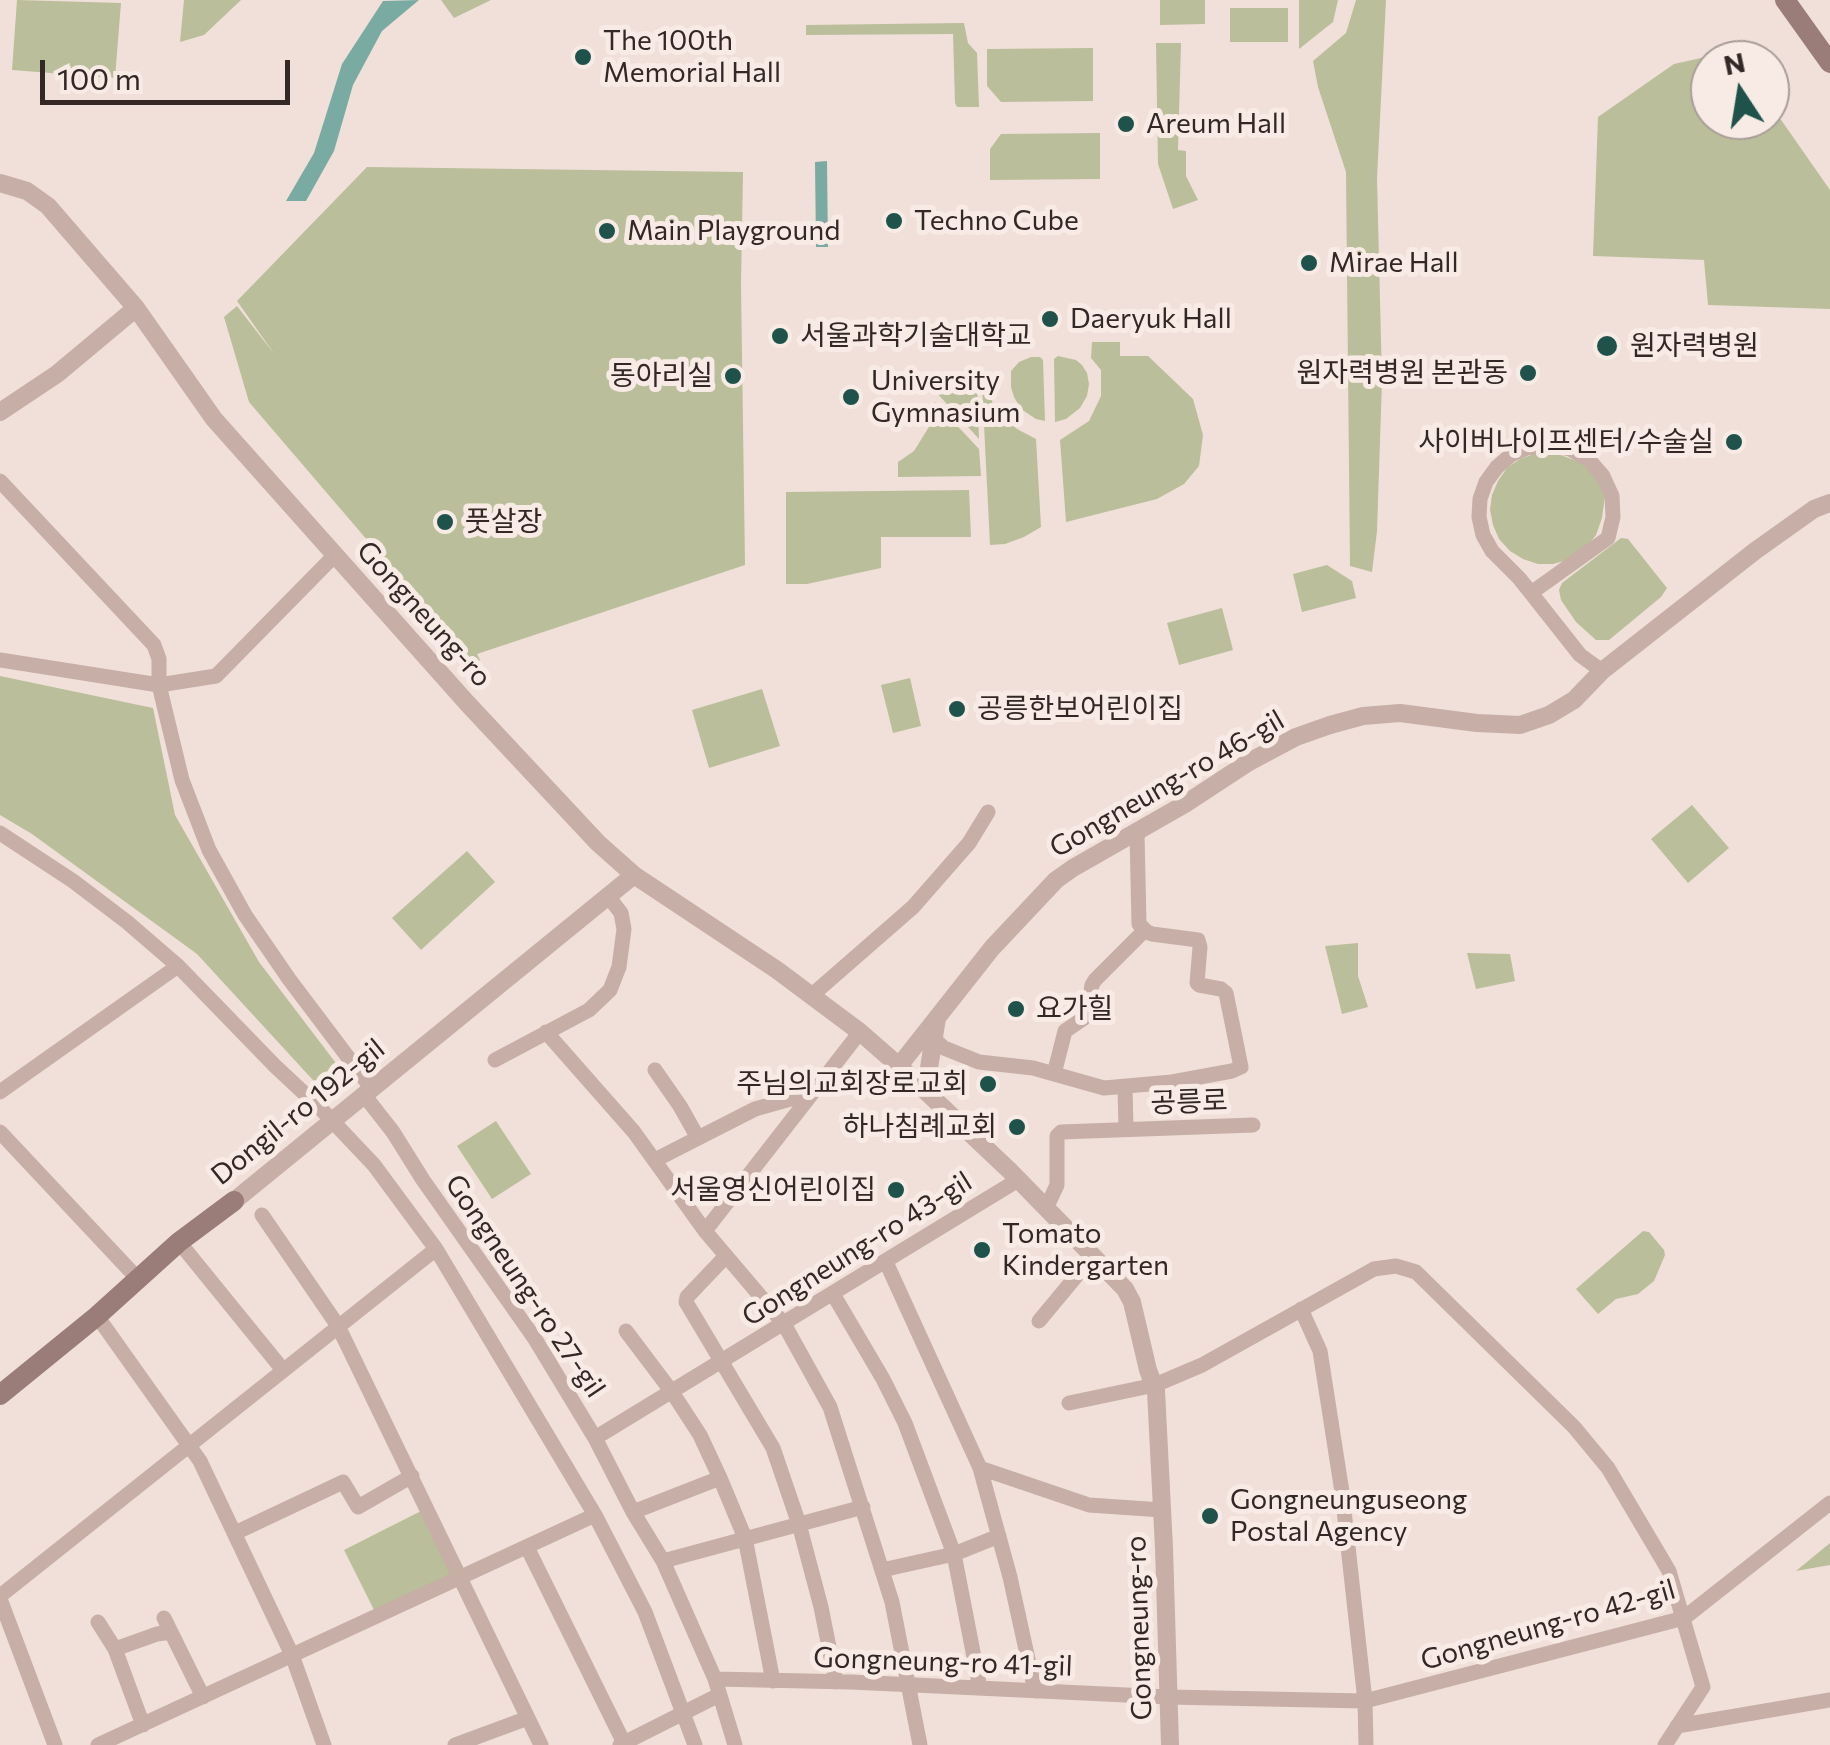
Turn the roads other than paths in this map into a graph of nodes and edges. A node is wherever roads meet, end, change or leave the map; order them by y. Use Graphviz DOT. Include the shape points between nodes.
graph roads {
  1 [pos="1785,0"];
  2 [pos="1830,62"];
  3 [pos="0,184"];
  4 [pos="136,308"];
  5 [pos="0,412"];
  6 [pos="0,481"];
  7 [pos="1830,504"];
  8 [pos="335,555"];
  9 [pos="1532,593"];
  10 [pos="0,660"];
  11 [pos="1602,672"];
  12 [pos="159,685"];
  13 [pos="988,812"];
  14 [pos="0,833"];
  15 [pos="1137,833"];
  16 [pos="634,874"];
  17 [pos="608,896"];
  18 [pos="1145,930"];
  19 [pos="178,966"];
  20 [pos="811,996"];
  21 [pos="938,1015"];
  22 [pos="546,1032"];
  23 [pos="860,1032"];
  24 [pos="934,1039"];
  25 [pos="494,1060"];
  26 [pos="899,1066"];
  27 [pos="656,1070"];
  28 [pos="1054,1074"];
  29 [pos="1125,1087"];
  30 [pos="0,1092"];
  31 [pos="368,1092"];
  32 [pos="812,1093"];
  33 [pos="930,1096"];
  34 [pos="332,1120"];
  35 [pos="1253,1125"];
  36 [pos="1126,1130"];
  37 [pos="0,1132"];
  38 [pos="698,1138"];
  39 [pos="655,1160"];
  40 [pos="1018,1180"];
  41 [pos="234,1201"];
  42 [pos="1044,1206"];
  43 [pos="262,1215"];
  44 [pos="704,1231"];
  45 [pos="179,1242"];
  46 [pos="436,1249"];
  47 [pos="726,1256"];
  48 [pos="1093,1256"];
  49 [pos="886,1262"];
  50 [pos="138,1279"];
  51 [pos="833,1294"];
  52 [pos="1301,1310"];
  53 [pos="97,1316"];
  54 [pos="1039,1321"];
  55 [pos="784,1324"];
  56 [pos="338,1326"];
  57 [pos="626,1331"];
  58 [pos="723,1362"];
  59 [pos="283,1370"];
  60 [pos="1155,1385"];
  61 [pos="672,1392"];
  62 [pos="0,1395"];
  63 [pos="1069,1403"];
  64 [pos="595,1438"];
  65 [pos="189,1445"];
  66 [pos="980,1468"];
  67 [pos="412,1476"];
  68 [pos="720,1478"];
  69 [pos="1830,1503"];
  70 [pos="863,1507"];
  71 [pos="1162,1510"];
  72 [pos="633,1512"];
  73 [pos="596,1516"];
  74 [pos="800,1524"];
  75 [pos="235,1534"];
  76 [pos="999,1536"];
  77 [pos="746,1538"];
  78 [pos="527,1547"];
  79 [pos="954,1554"];
  80 [pos="662,1561"];
  81 [pos="882,1570"];
  82 [pos="460,1578"];
  83 [pos="0,1598"];
  84 [pos="1684,1618"];
  85 [pos="98,1622"];
  86 [pos="115,1650"];
  87 [pos="292,1656"];
  88 [pos="715,1678"];
  89 [pos="774,1681"];
  90 [pos="836,1682"];
  91 [pos="907,1685"];
  92 [pos="980,1688"];
  93 [pos="1034,1691"];
  94 [pos="719,1696"];
  95 [pos="203,1697"];
  96 [pos="1168,1697"];
  97 [pos="1830,1700"];
  98 [pos="1364,1701"];
  99 [pos="684,1712"];
  100 [pos="528,1718"];
  101 [pos="1677,1726"];
  102 [pos="138,1733"];
  103 [pos="105,1743"];
  104 [pos="622,1744"];
  105 [pos="55,1745"];
  106 [pos="324,1745"];
  107 [pos="454,1745"];
  108 [pos="542,1745"];
  109 [pos="695,1745"];
  110 [pos="735,1745"];
  111 [pos="920,1745"];
  112 [pos="1170,1745"];
  113 [pos="1366,1745"];
  114 [pos="1665,1745"];
  1 -- 2 [label="main road"];
  3 -- 4 [label="street, Gongneung-ro" via="48,206"];
  4 -- 5 [label="street"];
  4 -- 8 [label="street, Gongneung-ro" via="214,419"];
  6 -- 12 [label="street, Gongneung-ro 27-gil" via="154,645"];
  7 -- 11 [label="street, Gongneung-ro 46-gil" via="1754,550"];
  8 -- 12 [label="street" via="216,676"];
  8 -- 16 [label="street, Gongneung-ro" via="467,704"];
  9 -- 9 [label="street" via="1608,538 1613,517 1612,496 1589,460 1549,445 1511,455 1480,499 1483,535"];
  9 -- 11 [label="street" via="1580,656"];
  10 -- 12 [label="street"];
  11 -- 15 [label="street, Gongneung-ro 46-gil" via="1574,700 1520,725 1400,713 1330,725 1249,762"];
  12 -- 31 [label="street, Gongneung-ro 27-gil" via="182,780 209,850 245,915"];
  13 -- 20 [label="street" via="913,907"];
  14 -- 19 [label="street"];
  15 -- 18 [label="street" via="1138,920"];
  15 -- 21 [label="street, Gongneung-ro 46-gil" via="1056,880"];
  16 -- 17 [label="street, Dongil-ro 192-gil"];
  16 -- 20 [label="street, Gongneung-ro"];
  17 -- 22 [label="street" via="624,930 616,979 596,1005"];
  17 -- 31 [label="street, Dongil-ro 192-gil"];
  18 -- 28 [label="street" via="1095,980 1087,1016 1065,1031"];
  18 -- 29 [label="street" via="1198,940 1198,984 1226,992 1241,1067"];
  19 -- 30 [label="street"];
  19 -- 34 [label="street"];
  20 -- 23 [label="street, Gongneung-ro"];
  21 -- 24 [label="street"];
  21 -- 26 [label="street, Gongneung-ro 46-gil"];
  22 -- 25 [label="street"];
  22 -- 39 [label="street"];
  23 -- 26 [label="street, Gongneung-ro"];
  23 -- 32 [label="street"];
  24 -- 28 [label="street" via="979,1062"];
  24 -- 33 [label="street"];
  26 -- 33 [label="street, Gongneung-ro"];
  27 -- 38 [label="street"];
  28 -- 29 [label="street"];
  29 -- 36 [label="street, 공릉로"];
  31 -- 34 [label="street, Dongil-ro 192-gil"];
  31 -- 64 [label="street, Gongneung-ro 27-gil"];
  32 -- 38 [label="street" via="755,1109"];
  32 -- 44 [label="street"];
  33 -- 40 [label="street, Gongneung-ro"];
  34 -- 41 [label="street, Dongil-ro 192-gil"];
  34 -- 46 [label="street"];
  35 -- 36 [label="street, 공릉로"];
  36 -- 42 [label="street, 공릉로" via="1059,1133 1056,1186"];
  37 -- 50 [label="street"];
  38 -- 39 [label="street"];
  39 -- 44 [label="street"];
  40 -- 42 [label="street, Gongneung-ro"];
  40 -- 49 [label="street, Gongneung-ro 43-gil"];
  41 -- 45 [label="main road, Dongil-ro 192-gil"];
  42 -- 48 [label="street, Gongneung-ro"];
  43 -- 56 [label="street"];
  44 -- 47 [label="street"];
  45 -- 50 [label="main road, Dongil-ro 192-gil"];
  45 -- 59 [label="street"];
  46 -- 56 [label="street"];
  46 -- 73 [label="street"];
  47 -- 55 [label="street"];
  47 -- 58 [label="street, Gongneung-ro 43-gil" via="686,1300"];
  48 -- 54 [label="street"];
  48 -- 60 [label="street, Gongneung-ro" via="1132,1302"];
  49 -- 51 [label="street, Gongneung-ro 43-gil"];
  49 -- 66 [label="street"];
  50 -- 53 [label="main road, Dongil-ro 192-gil"];
  51 -- 55 [label="street, Gongneung-ro 43-gil"];
  51 -- 79 [label="street" via="905,1423"];
  52 -- 60 [label="street"];
  52 -- 84 [label="street" via="1374,1268 1416,1272 1608,1468 1669,1571"];
  52 -- 98 [label="street" via="1320,1351"];
  53 -- 62 [label="main road, Dongil-ro 192-gil"];
  53 -- 65 [label="street"];
  55 -- 58 [label="street, Gongneung-ro 43-gil"];
  55 -- 70 [label="street" via="830,1407"];
  56 -- 59 [label="street"];
  56 -- 67 [label="street"];
  57 -- 61 [label="street"];
  58 -- 61 [label="street, Gongneung-ro 43-gil"];
  58 -- 74 [label="street" via="772,1448"];
  59 -- 65 [label="street"];
  60 -- 63 [label="street"];
  60 -- 71 [label="street, Gongneung-ro"];
  61 -- 64 [label="street, Gongneung-ro 43-gil"];
  61 -- 68 [label="street"];
  64 -- 72 [label="street, Gongneung-ro 27-gil"];
  65 -- 75 [label="street"];
  65 -- 83 [label="street"];
  66 -- 71 [label="street, Gongneung-ro" via="1090,1505"];
  66 -- 76 [label="street"];
  67 -- 75 [label="street" via="358,1508 343,1482"];
  67 -- 82 [label="street"];
  68 -- 72 [label="street"];
  68 -- 77 [label="street"];
  69 -- 84 [label="street, Gongneung-ro 42-gil"];
  70 -- 74 [label="street"];
  70 -- 81 [label="street"];
  71 -- 96 [label="street, Gongneung-ro"];
  72 -- 80 [label="street, Gongneung-ro 27-gil"];
  73 -- 78 [label="street"];
  73 -- 99 [label="street" via="645,1612"];
  74 -- 77 [label="street"];
  74 -- 90 [label="street"];
  75 -- 87 [label="street"];
  76 -- 79 [label="street"];
  76 -- 93 [label="street"];
  77 -- 80 [label="street"];
  77 -- 89 [label="street"];
  78 -- 82 [label="street"];
  78 -- 104 [label="street"];
  79 -- 81 [label="street"];
  79 -- 92 [label="street"];
  80 -- 88 [label="street, Gongneung-ro 27-gil"];
  81 -- 91 [label="street"];
  82 -- 87 [label="street"];
  82 -- 100 [label="street"];
  83 -- 105 [label="street"];
  84 -- 98 [label="street, Gongneung-ro 42-gil"];
  84 -- 101 [label="street" via="1703,1687"];
  85 -- 86 [label="street"];
  86 -- 95 [label="street" via="168,1625"];
  86 -- 102 [label="street"];
  87 -- 95 [label="street"];
  87 -- 106 [label="street"];
  88 -- 89 [label="street, Gongneung-ro 41-gil"];
  88 -- 94 [label="street, Gongneung-ro 27-gil"];
  89 -- 90 [label="street, Gongneung-ro 41-gil"];
  90 -- 91 [label="street, Gongneung-ro 41-gil"];
  91 -- 92 [label="street, Gongneung-ro 41-gil"];
  91 -- 111 [label="street"];
  92 -- 93 [label="street, Gongneung-ro 41-gil"];
  93 -- 96 [label="street, Gongneung-ro 41-gil"];
  94 -- 99 [label="street"];
  94 -- 110 [label="street, Gongneung-ro 27-gil"];
  95 -- 102 [label="street"];
  96 -- 98 [label="street, Gongneung-ro 42-gil"];
  96 -- 112 [label="street, Gongneung-ro"];
  97 -- 101 [label="street"];
  98 -- 113 [label="street"];
  99 -- 104 [label="street"];
  99 -- 109 [label="street"];
  100 -- 107 [label="street"];
  100 -- 108 [label="street"];
  101 -- 114 [label="street"];
  102 -- 103 [label="street"];
}
